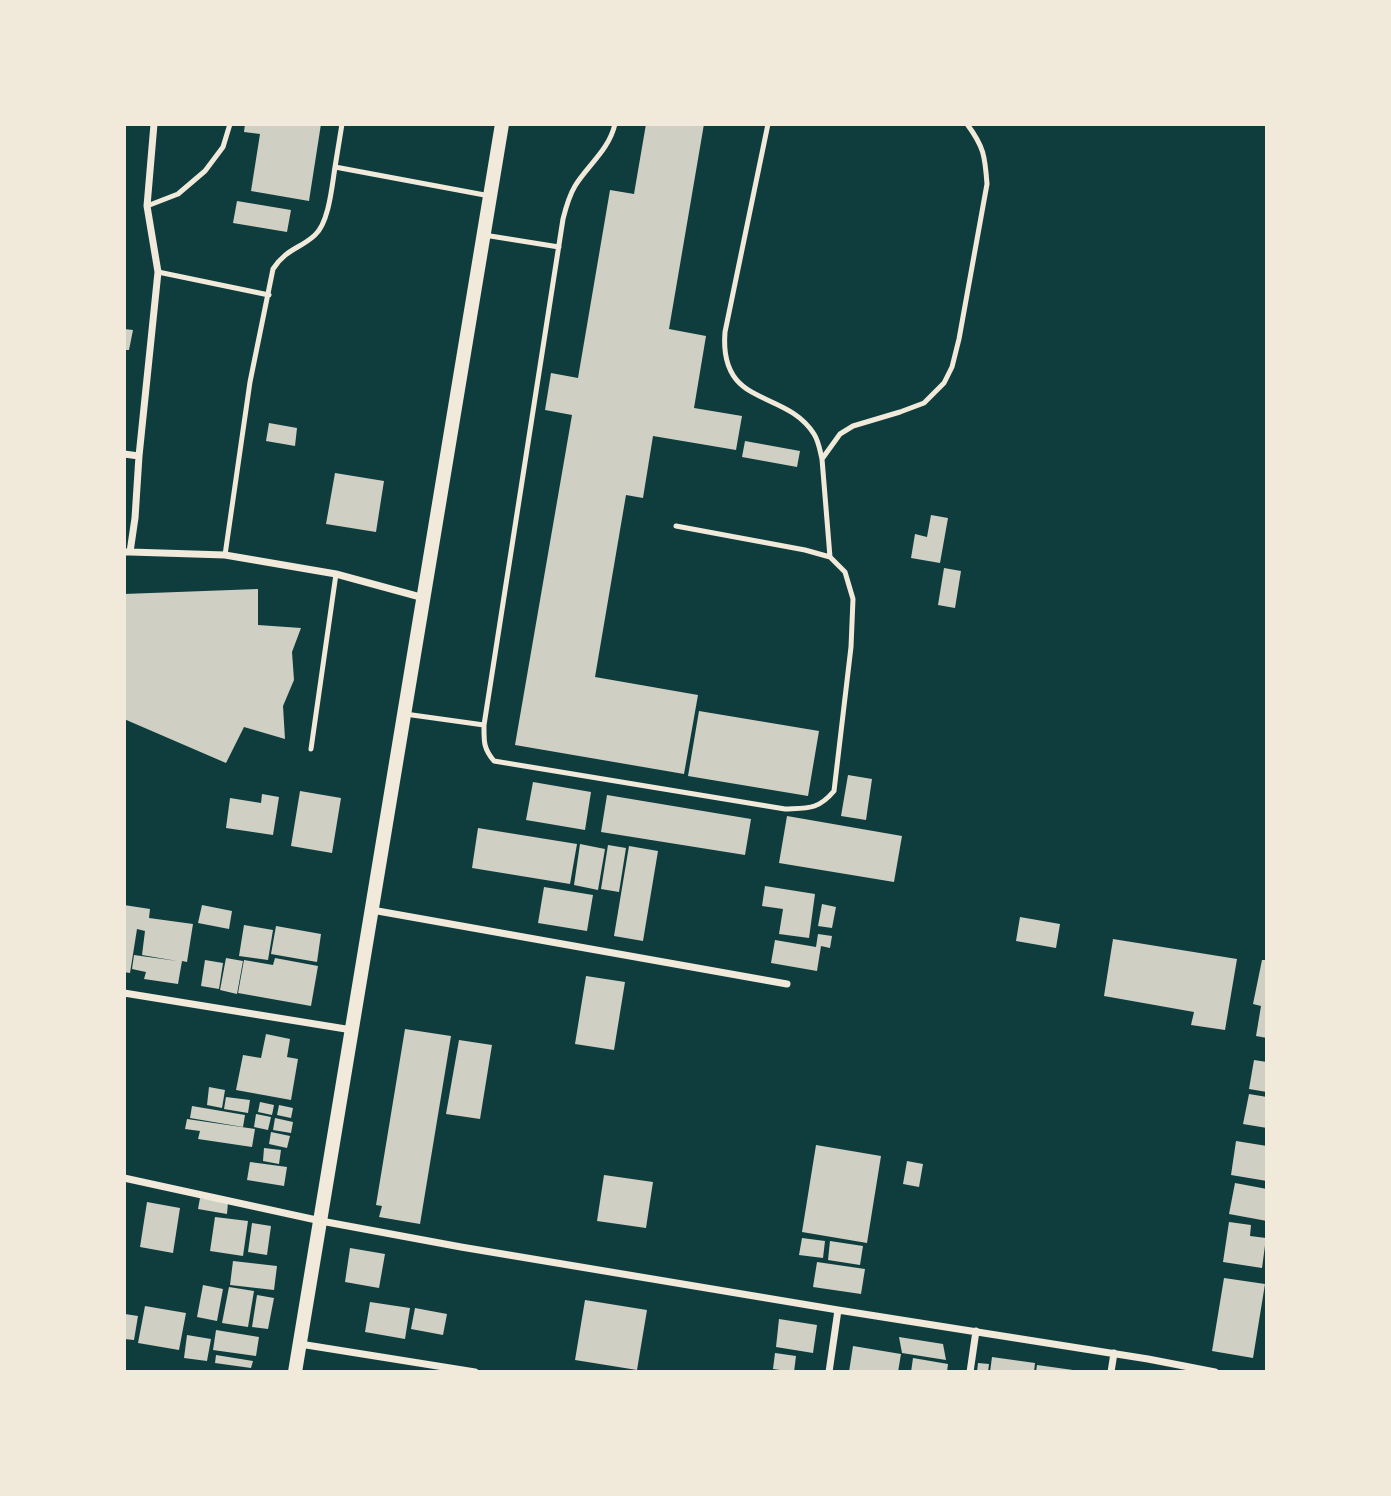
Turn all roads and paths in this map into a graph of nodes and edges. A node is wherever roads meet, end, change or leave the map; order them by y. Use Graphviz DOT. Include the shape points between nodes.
graph roads {
  1 [pos="154,124"];
  2 [pos="230,124"];
  3 [pos="342,124"];
  4 [pos="502,124"];
  5 [pos="615,124"];
  6 [pos="768,124"];
  7 [pos="967,124"];
  8 [pos="335,167"];
  9 [pos="490,196"];
  10 [pos="147,206"];
  11 [pos="484,235"];
  12 [pos="559,247"];
  13 [pos="158,272"];
  14 [pos="269,295"];
  15 [pos="124,454"];
  16 [pos="139,456"];
  17 [pos="822,459"];
  18 [pos="676,526"];
  19 [pos="127,552"];
  20 [pos="225,555"];
  21 [pos="830,556"];
  22 [pos="336,574"];
  23 [pos="424,598"];
  24 [pos="405,714"];
  25 [pos="484,725"];
  26 [pos="311,749"];
  27 [pos="372,910"];
  28 [pos="787,984"];
  29 [pos="124,993"];
  30 [pos="352,1030"];
  31 [pos="124,1178"];
  32 [pos="321,1220"];
  33 [pos="838,1310"];
  34 [pos="976,1331"];
  35 [pos="300,1344"];
  36 [pos="1114,1353"];
  37 [pos="295,1372"];
  38 [pos="475,1372"];
  39 [pos="829,1372"];
  40 [pos="970,1372"];
  41 [pos="1111,1372"];
  42 [pos="1215,1372"];
  1 -- 10 [label="street"];
  2 -- 10 [label="lane" via="223,148 205,171 178,194"];
  3 -- 8 [label="lane"];
  4 -- 9 [label="main road"];
  5 -- 12 [label="lane" via="606,147 568,200"];
  6 -- 17 [label="lane" via="723,348 734,378 796,415 813,432"];
  7 -- 17 [label="lane" via="980,141 986,184 952,367 944,383 924,403 840,433"];
  8 -- 9 [label="lane"];
  8 -- 14 [label="lane" via="326,218 318,233 281,257 273,269"];
  9 -- 11 [label="main road"];
  10 -- 13 [label="street"];
  11 -- 12 [label="lane"];
  11 -- 23 [label="main road"];
  12 -- 25 [label="lane"];
  13 -- 14 [label="lane"];
  13 -- 16 [label="street"];
  14 -- 20 [label="lane" via="250,382"];
  15 -- 16 [label="street"];
  16 -- 19 [label="street" via="135,518"];
  17 -- 21 [label="lane"];
  18 -- 21 [label="lane"];
  19 -- 20 [label="street"];
  20 -- 22 [label="street"];
  21 -- 25 [label="lane" via="845,572 853,599 851,647 834,791 811,808 785,809 494,761 486,751"];
  22 -- 23 [label="street"];
  22 -- 26 [label="lane"];
  23 -- 24 [label="main road"];
  24 -- 25 [label="lane"];
  24 -- 27 [label="main road"];
  27 -- 28 [label="street"];
  27 -- 30 [label="main road"];
  29 -- 30 [label="street"];
  30 -- 32 [label="main road"];
  31 -- 32 [label="street"];
  32 -- 33 [label="street" via="461,1248"];
  32 -- 35 [label="main road"];
  33 -- 34 [label="street"];
  33 -- 39 [label="street"];
  34 -- 36 [label="street"];
  34 -- 40 [label="street"];
  35 -- 37 [label="main road"];
  35 -- 38 [label="street"];
  36 -- 41 [label="street"];
  36 -- 42 [label="street"];
}
